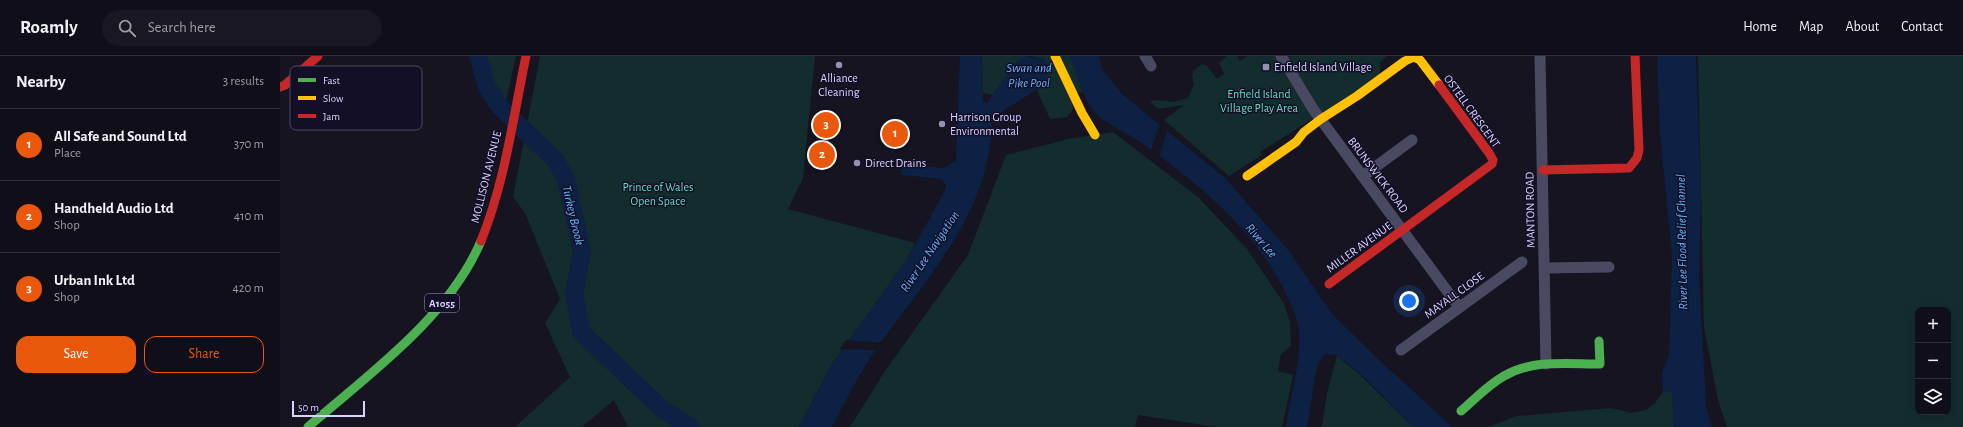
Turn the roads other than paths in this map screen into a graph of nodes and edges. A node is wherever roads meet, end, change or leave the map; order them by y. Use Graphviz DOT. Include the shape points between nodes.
graph roads {
  1 [pos="318,56"];
  2 [pos="526,56"];
  3 [pos="1055,56"];
  4 [pos="1145,56"];
  5 [pos="1281,56"];
  6 [pos="1540,56"];
  7 [pos="1635,56"];
  8 [pos="307,66"];
  9 [pos="1151,66"];
  10 [pos="290,81"];
  11 [pos="280,87"];
  12 [pos="1321,119"];
  13 [pos="1095,135"];
  14 [pos="1412,140"];
  15 [pos="1543,170"];
  16 [pos="1247,176"];
  17 [pos="1363,176"];
  18 [pos="1403,230"];
  19 [pos="1522,262"];
  20 [pos="1609,267"];
  21 [pos="1544,268"];
  22 [pos="1329,284"];
  23 [pos="1459,307"];
  24 [pos="1599,341"];
  25 [pos="1401,350"];
  26 [pos="1546,364"];
  27 [pos="1461,411"];
  28 [pos="308,427"];
  1 -- 8 [label="street"];
  2 -- 28 [label="street, MOLLISON AVENUE / A1055" via="490,220 475,252 458,280 432,313"];
  3 -- 13 [label="street" via="1082,114"];
  4 -- 9 [label="street"];
  5 -- 12 [label="street, BRUNSWICK ROAD"];
  6 -- 15 [label="street, MANTON ROAD"];
  7 -- 15 [label="street" via="1639,150 1633,164 1629,168"];
  10 -- 11 [label="street"];
  12 -- 16 [label="street" via="1296,142"];
  12 -- 17 [label="street, BRUNSWICK ROAD"];
  12 -- 18 [label="street, OSTELL CRESCENT" via="1414,57 1420,60 1489,153 1493,160 1485,171"];
  14 -- 17 [label="street"];
  15 -- 21 [label="street, MANTON ROAD"];
  17 -- 18 [label="street, BRUNSWICK ROAD"];
  18 -- 22 [label="street, MILLER AVENUE"];
  18 -- 23 [label="street, BRUNSWICK ROAD"];
  19 -- 23 [label="street, MAYALL CLOSE"];
  20 -- 21 [label="street"];
  21 -- 26 [label="street, MANTON ROAD"];
  23 -- 25 [label="street, MAYALL CLOSE"];
  24 -- 26 [label="street" via="1600,364"];
  26 -- 27 [label="street" via="1517,369 1502,376"];
}
